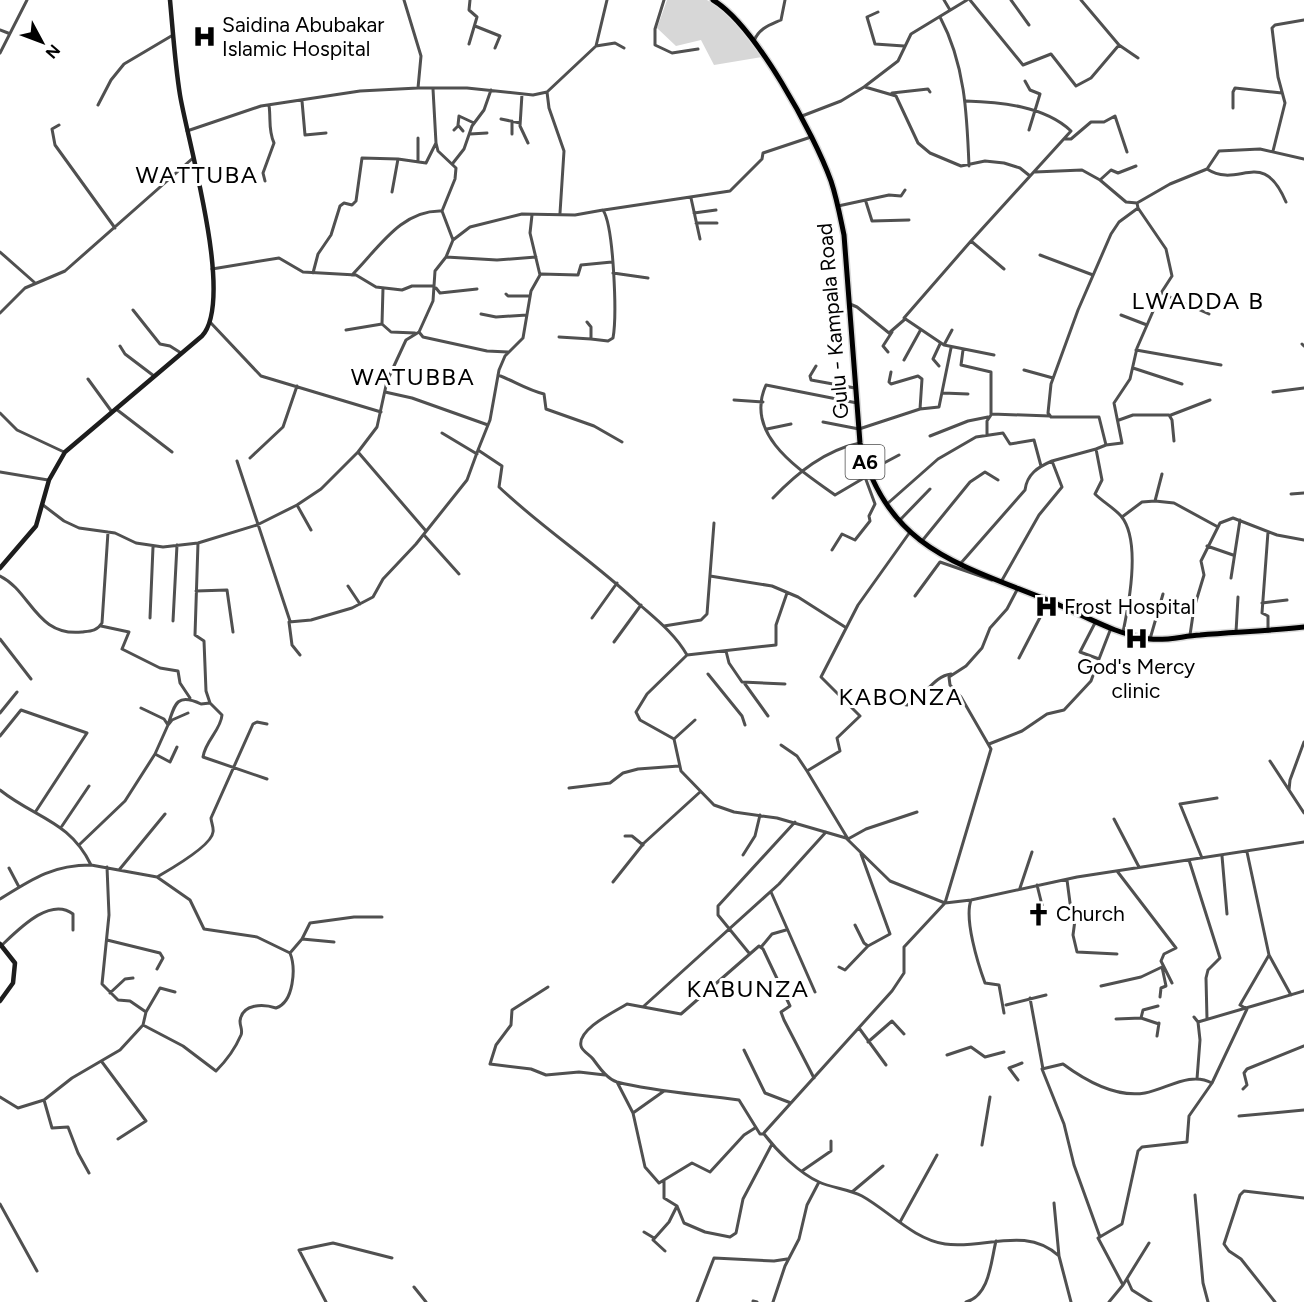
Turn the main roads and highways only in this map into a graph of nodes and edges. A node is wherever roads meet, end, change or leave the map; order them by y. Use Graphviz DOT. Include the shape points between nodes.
graph roads {
  1 [pos="713,0"];
  2 [pos="1304,627"];
  1 -- 2 [label="main road, Gulu - Kampala Road / A6" via="738,20 754,42 800,116 830,178 844,235 860,443 867,474 899,521 921,542 960,564 1123,632 1150,639"];
}
